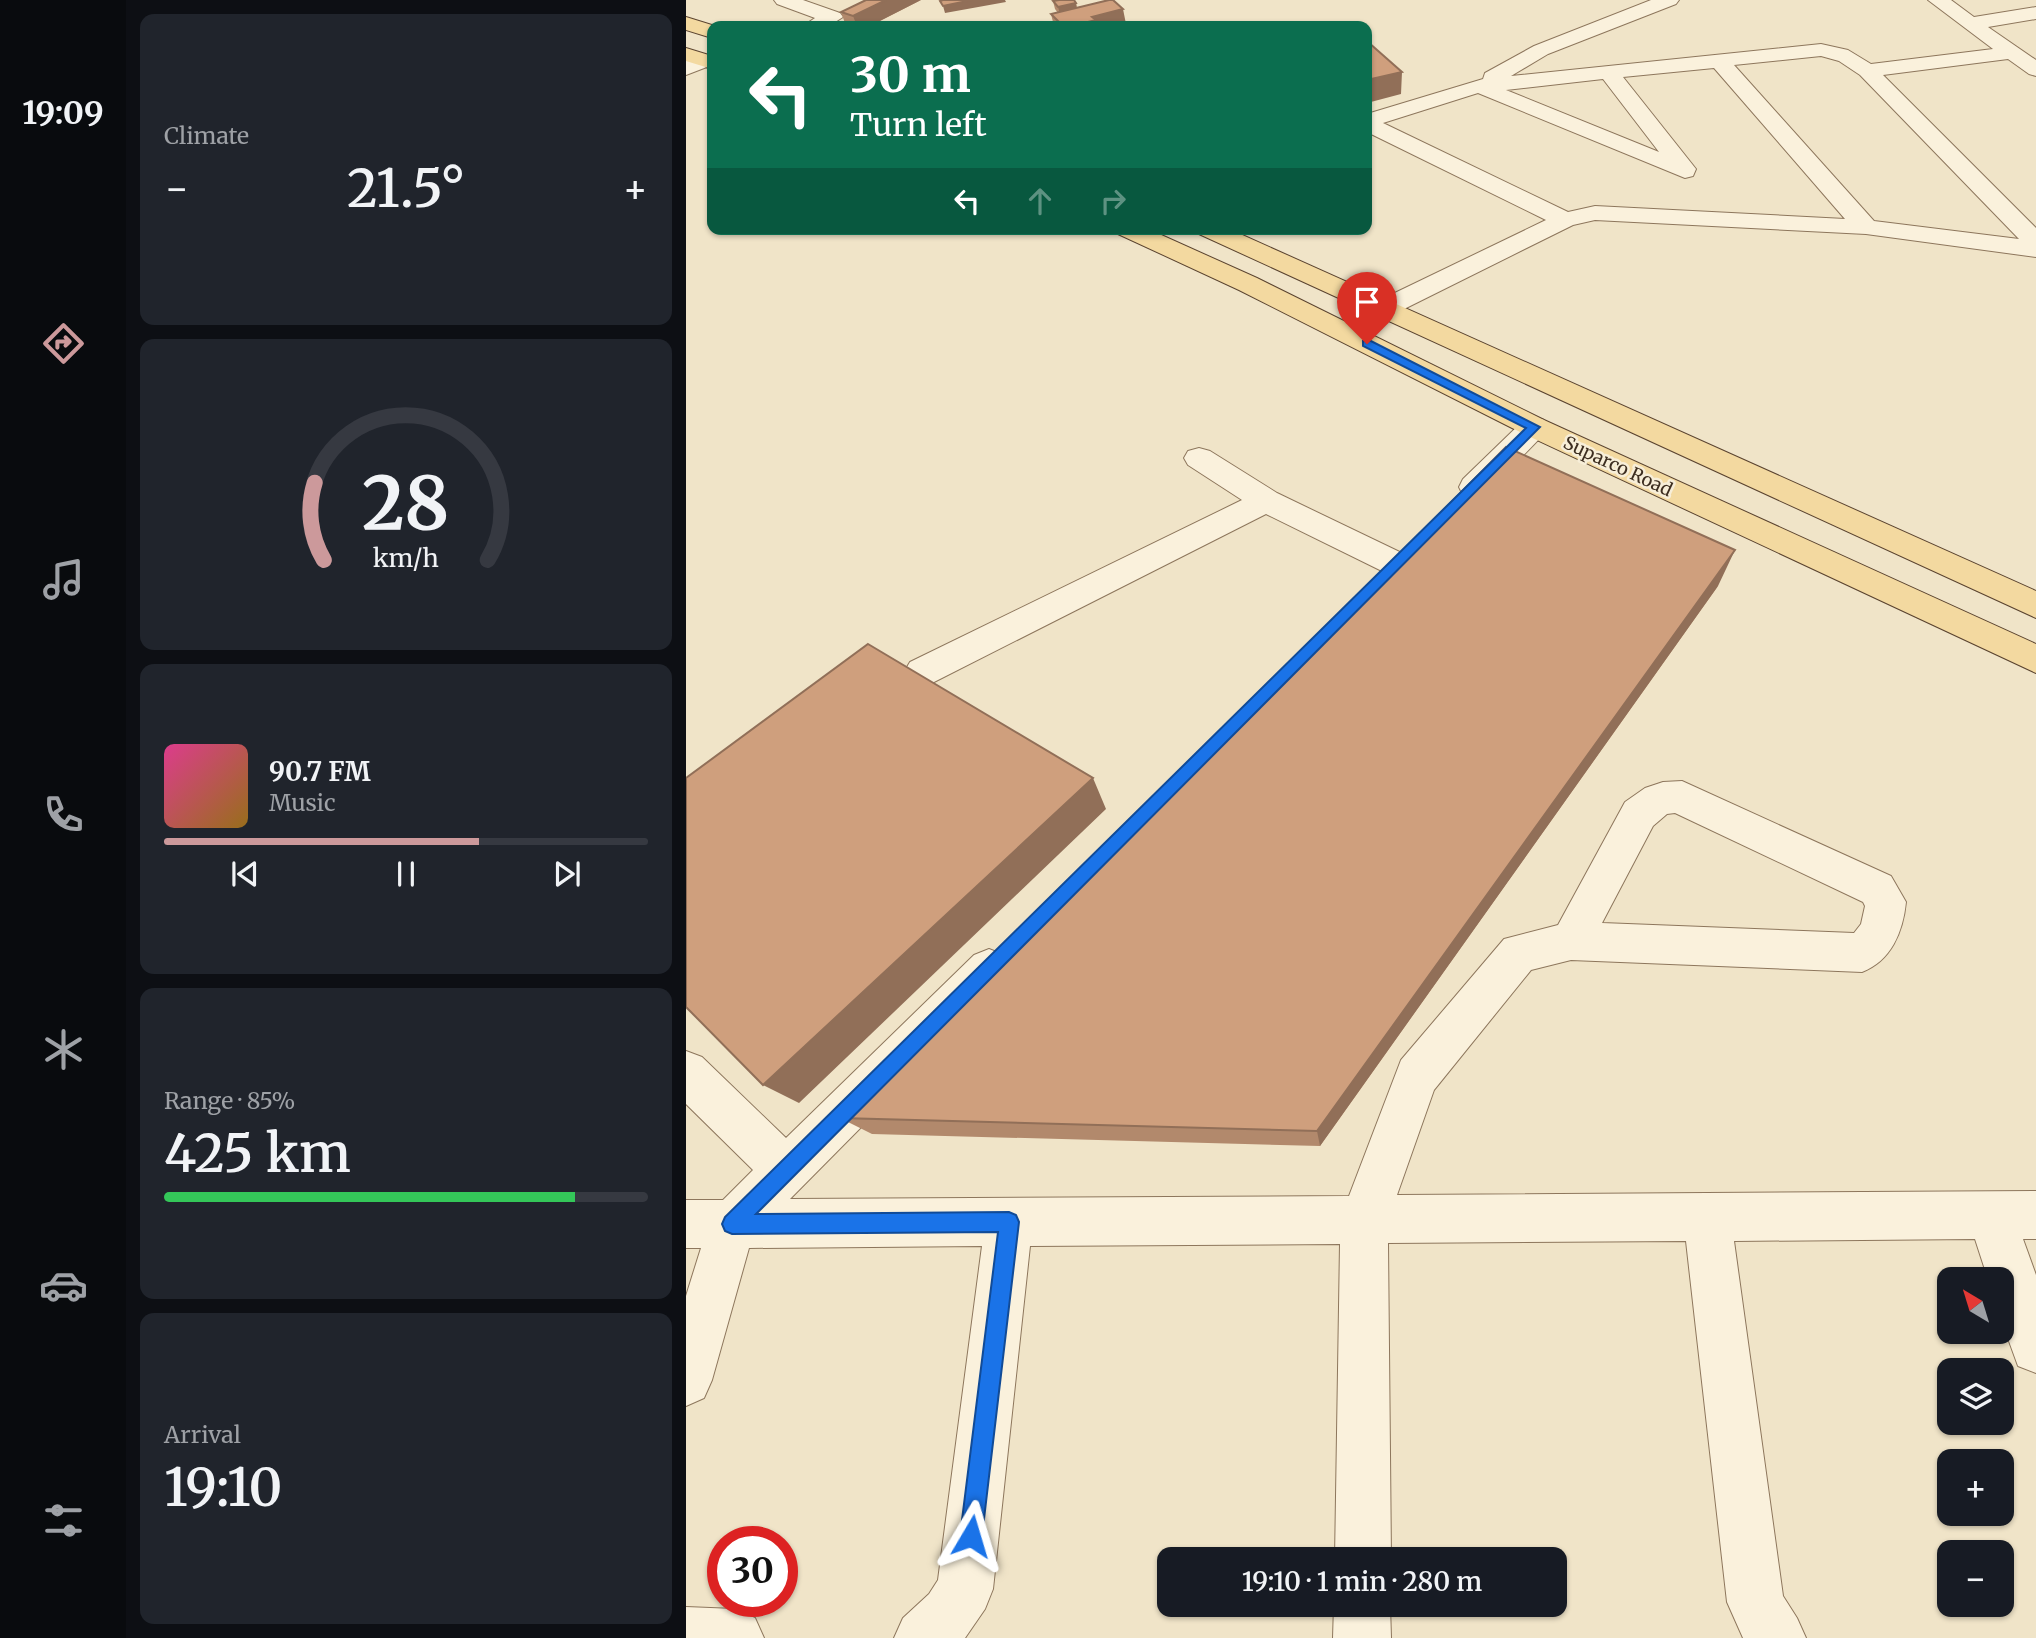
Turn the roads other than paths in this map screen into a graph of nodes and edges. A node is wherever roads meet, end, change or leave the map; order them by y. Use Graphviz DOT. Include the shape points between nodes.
graph roads {
  1 [pos="784,0"];
  2 [pos="1668,0"];
  3 [pos="1938,0"];
  4 [pos="2036,13"];
  5 [pos="824,21"];
  6 [pos="686,23"];
  7 [pos="1973,23"];
  8 [pos="707,30"];
  9 [pos="2010,53"];
  10 [pos="1719,61"];
  11 [pos="2036,70"];
  12 [pos="1867,71"];
  13 [pos="1608,72"];
  14 [pos="1479,86"];
  15 [pos="1372,121"];
  16 [pos="1372,125"];
  17 [pos="1698,196"];
  18 [pos="1565,220"];
  19 [pos="1866,227"];
  20 [pos="1141,235"];
  21 [pos="1189,235"];
  22 [pos="1221,235"];
  23 [pos="2036,242"];
  24 [pos="1168,247"];
  25 [pos="2036,249"];
  26 [pos="1383,309"];
  27 [pos="1534,427"];
  28 [pos="1199,458"];
  29 [pos="1266,501"];
  30 [pos="1396,564"];
  31 [pos="1366,594"];
  32 [pos="2036,605"];
  33 [pos="2036,659"];
  34 [pos="922,672"];
  35 [pos="1571,941"];
  36 [pos="1012,946"];
  37 [pos="686,1073"];
  38 [pos="786,1170"];
  39 [pos="2022,1209"];
  40 [pos="1707,1217"];
  41 [pos="1364,1220"];
  42 [pos="1009,1222"];
  43 [pos="709,1224"];
  44 [pos="2036,1348"];
  45 [pos="686,1380"];
  46 [pos="1363,1547"];
  47 [pos="1362,1617"];
  48 [pos="686,1636"];
  49 [pos="735,1638"];
  50 [pos="923,1638"];
  51 [pos="1362,1638"];
  52 [pos="1777,1638"];
  1 -- 5 [label="street" via="839,14"];
  2 -- 14 [label="street" via="1541,50"];
  3 -- 7 [label="street"];
  4 -- 7 [label="street"];
  6 -- 8 [label="main road"];
  7 -- 9 [label="street"];
  9 -- 11 [label="street"];
  9 -- 12 [label="street"];
  10 -- 12 [label="street" via="1836,51"];
  10 -- 13 [label="street"];
  10 -- 19 [label="street"];
  12 -- 23 [label="street"];
  13 -- 14 [label="street"];
  13 -- 17 [label="street"];
  14 -- 15 [label="street"];
  14 -- 17 [label="street"];
  16 -- 18 [label="street"];
  17 -- 18 [label="street"];
  17 -- 19 [label="street"];
  18 -- 26 [label="street"];
  19 -- 25 [label="street"];
  20 -- 24 [label="main road, Suparco Road"];
  21 -- 24 [label="main road"];
  22 -- 26 [label="main road"];
  24 -- 27 [label="main road, Suparco Road"];
  26 -- 32 [label="main road"];
  27 -- 30 [label="street"];
  27 -- 33 [label="main road, Suparco Road"];
  28 -- 29 [label="street"];
  29 -- 30 [label="street"];
  29 -- 34 [label="street"];
  30 -- 31 [label="street"];
  35 -- 35 [label="street" via="1862,953 1871,946 1886,902 1877,889 1682,797 1667,796 1651,801 1639,814"];
  35 -- 41 [label="street" via="1519,953 1417,1076"];
  36 -- 38 [label="street"];
  37 -- 38 [label="street"];
  38 -- 43 [label="street"];
  39 -- 40 [label="street"];
  39 -- 44 [label="street"];
  40 -- 41 [label="street"];
  40 -- 52 [label="street" via="1755,1602"];
  41 -- 42 [label="street"];
  41 -- 46 [label="street"];
  42 -- 43 [label="street"];
  42 -- 50 [label="street" via="965,1589 950,1614"];
  43 -- 45 [label="street"];
  47 -- 51 [label="street"];
  48 -- 49 [label="street"];
}
